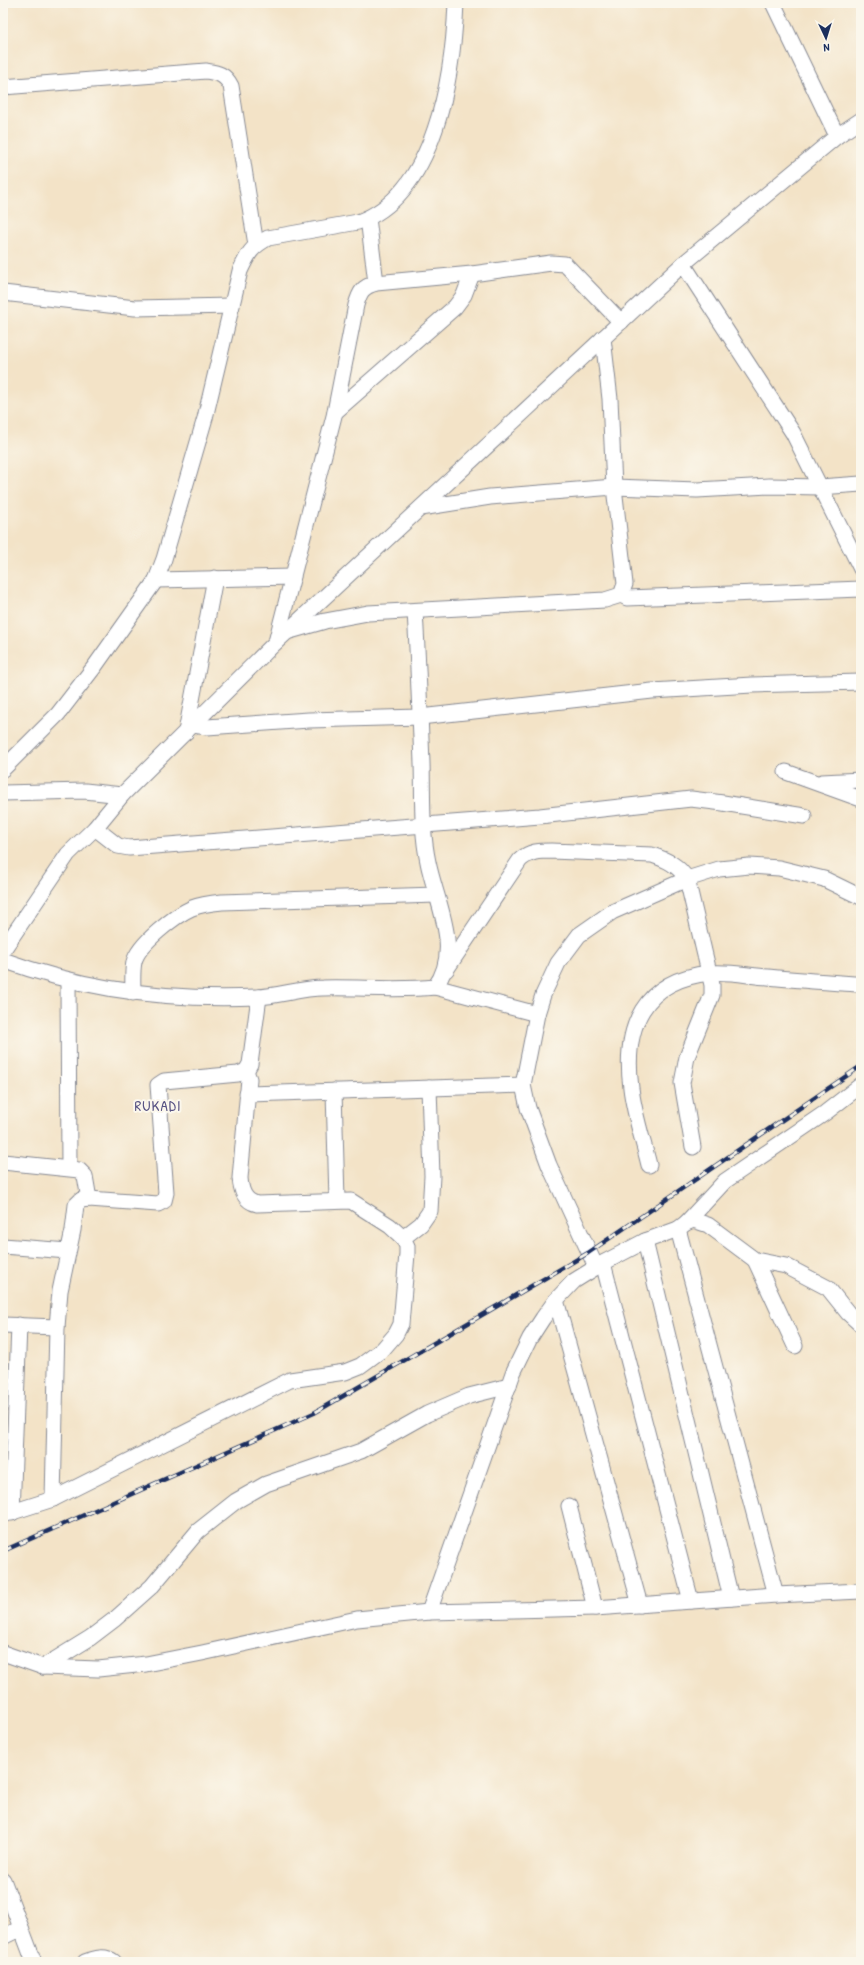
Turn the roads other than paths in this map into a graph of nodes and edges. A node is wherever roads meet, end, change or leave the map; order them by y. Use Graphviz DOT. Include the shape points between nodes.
graph roads {
  1 [pos="456,3"];
  2 [pos="773,3"];
  3 [pos="3,87"];
  4 [pos="861,120"];
  5 [pos="838,136"];
  6 [pos="368,218"];
  7 [pos="256,245"];
  8 [pos="683,264"];
  9 [pos="472,274"];
  10 [pos="376,283"];
  11 [pos="3,293"];
  12 [pos="232,306"];
  13 [pos="621,322"];
  14 [pos="603,338"];
  15 [pos="335,412"];
  16 [pos="861,484"];
  17 [pos="614,487"];
  18 [pos="820,487"];
  19 [pos="421,508"];
  20 [pos="861,569"];
  21 [pos="294,577"];
  22 [pos="215,578"];
  23 [pos="156,580"];
  24 [pos="861,589"];
  25 [pos="621,595"];
  26 [pos="415,611"];
  27 [pos="288,632"];
  28 [pos="275,643"];
  29 [pos="861,682"];
  30 [pos="420,717"];
  31 [pos="190,728"];
  32 [pos="3,769"];
  33 [pos="786,772"];
  34 [pos="861,780"];
  35 [pos="816,783"];
  36 [pos="3,793"];
  37 [pos="122,795"];
  38 [pos="861,799"];
  39 [pos="804,816"];
  40 [pos="424,825"];
  41 [pos="95,828"];
  42 [pos="687,879"];
  43 [pos="436,895"];
  44 [pos="861,897"];
  45 [pos="3,950"];
  46 [pos="3,960"];
  47 [pos="444,973"];
  48 [pos="711,973"];
  49 [pos="68,980"];
  50 [pos="856,984"];
  51 [pos="435,987"];
  52 [pos="133,993"];
  53 [pos="259,997"];
  54 [pos="537,1014"];
  55 [pos="246,1071"];
  56 [pos="523,1085"];
  57 [pos="861,1085"];
  58 [pos="429,1088"];
  59 [pos="334,1091"];
  60 [pos="248,1094"];
  61 [pos="693,1147"];
  62 [pos="3,1162"];
  63 [pos="649,1165"];
  64 [pos="69,1168"];
  65 [pos="89,1199"];
  66 [pos="337,1200"];
  67 [pos="682,1226"];
  68 [pos="403,1238"];
  69 [pos="645,1240"];
  70 [pos="3,1246"];
  71 [pos="68,1251"];
  72 [pos="755,1260"];
  73 [pos="600,1265"];
  74 [pos="556,1300"];
  75 [pos="3,1325"];
  76 [pos="19,1325"];
  77 [pos="861,1326"];
  78 [pos="57,1327"];
  79 [pos="795,1346"];
  80 [pos="508,1386"];
  81 [pos="53,1499"];
  82 [pos="569,1506"];
  83 [pos="7,1514"];
  84 [pos="861,1591"];
  85 [pos="776,1595"];
  86 [pos="731,1598"];
  87 [pos="691,1601"];
  88 [pos="640,1605"];
  89 [pos="595,1608"];
  90 [pos="429,1612"];
  91 [pos="3,1653"];
  92 [pos="43,1667"];
  93 [pos="3,1880"];
  94 [pos="21,1928"];
  95 [pos="3,1937"];
  96 [pos="34,1962"];
  97 [pos="85,1962"];
  98 [pos="114,1962"];
  1 -- 6 [label="street" via="455,40 443,102 428,146 416,174 394,200"];
  2 -- 5 [label="street"];
  3 -- 7 [label="street" via="206,72 227,78 232,86"];
  4 -- 5 [label="street"];
  5 -- 8 [label="street"];
  6 -- 7 [label="street" via="268,238"];
  6 -- 10 [label="street"];
  7 -- 12 [label="street" via="240,270"];
  8 -- 13 [label="street"];
  8 -- 18 [label="street" via="793,433"];
  9 -- 10 [label="street"];
  9 -- 13 [label="street" via="551,263 565,264"];
  9 -- 15 [label="street" via="464,295 455,307"];
  10 -- 15 [label="street" via="366,286 356,305"];
  11 -- 12 [label="street" via="135,308"];
  12 -- 23 [label="street" via="205,418"];
  13 -- 14 [label="street"];
  14 -- 17 [label="street" via="610,399"];
  14 -- 19 [label="street"];
  15 -- 21 [label="street"];
  16 -- 18 [label="street"];
  17 -- 18 [label="street" via="697,490 769,486"];
  17 -- 19 [label="street" via="490,497"];
  17 -- 25 [label="street" via="625,584"];
  18 -- 20 [label="street"];
  19 -- 27 [label="street"];
  21 -- 22 [label="street"];
  21 -- 28 [label="street"];
  22 -- 23 [label="street"];
  22 -- 31 [label="street"];
  23 -- 32 [label="street" via="58,714"];
  24 -- 25 [label="street" via="628,598"];
  25 -- 26 [label="street" via="605,600"];
  26 -- 27 [label="street" via="368,614 324,621"];
  26 -- 30 [label="street"];
  27 -- 28 [label="street"];
  28 -- 31 [label="street"];
  29 -- 30 [label="street" via="652,691"];
  30 -- 31 [label="street" via="309,720"];
  30 -- 40 [label="street"];
  31 -- 37 [label="street"];
  33 -- 35 [label="street"];
  34 -- 35 [label="street"];
  35 -- 38 [label="street"];
  36 -- 37 [label="street" via="85,791"];
  37 -- 41 [label="street"];
  39 -- 40 [label="street" via="691,800"];
  40 -- 41 [label="street" via="129,848 118,846"];
  40 -- 43 [label="street" via="427,862"];
  41 -- 45 [label="street" via="68,854"];
  42 -- 44 [label="street" via="719,869 749,866 779,868 824,879"];
  42 -- 47 [label="street" via="680,869 652,855 551,851 527,854 520,860"];
  42 -- 48 [label="street"];
  42 -- 54 [label="street" via="612,912 579,935 558,964"];
  43 -- 47 [label="street" via="444,916 448,947"];
  43 -- 52 [label="street" via="222,902 192,908 177,916 137,953 134,962"];
  46 -- 49 [label="street"];
  47 -- 51 [label="street"];
  48 -- 50 [label="street"];
  48 -- 61 [label="street" via="712,995 687,1058 682,1083"];
  48 -- 63 [label="street" via="670,984 652,997 640,1013 632,1036 631,1088"];
  49 -- 52 [label="street"];
  49 -- 64 [label="street"];
  51 -- 53 [label="street" via="321,988"];
  51 -- 54 [label="street"];
  52 -- 53 [label="street" via="186,998"];
  53 -- 55 [label="street" via="250,1064"];
  54 -- 56 [label="street"];
  55 -- 60 [label="street" via="249,1079"];
  55 -- 65 [label="street" via="238,1074 164,1081 158,1085 166,1193 164,1201 158,1204"];
  56 -- 58 [label="street"];
  56 -- 73 [label="street" via="528,1108 549,1165"];
  57 -- 67 [label="street" via="825,1113 725,1181"];
  58 -- 59 [label="street"];
  58 -- 68 [label="street" via="432,1176 430,1211 421,1224"];
  59 -- 60 [label="street"];
  59 -- 66 [label="street"];
  60 -- 66 [label="street" via="240,1178 240,1188 246,1198 257,1204"];
  62 -- 64 [label="street"];
  64 -- 65 [label="street" via="83,1172"];
  65 -- 71 [label="street" via="81,1200 76,1205"];
  66 -- 68 [label="street" via="357,1204"];
  67 -- 69 [label="street"];
  67 -- 72 [label="street" via="693,1220 708,1225"];
  67 -- 85 [label="street"];
  68 -- 81 [label="street" via="407,1254 401,1324 396,1334 374,1357 345,1372 301,1378 281,1384"];
  69 -- 73 [label="street"];
  69 -- 86 [label="street"];
  70 -- 71 [label="street"];
  71 -- 78 [label="street" via="60,1291"];
  72 -- 77 [label="street" via="786,1266 828,1288"];
  72 -- 79 [label="street"];
  73 -- 74 [label="street" via="574,1281"];
  73 -- 87 [label="street"];
  74 -- 80 [label="street" via="530,1338"];
  74 -- 88 [label="street"];
  75 -- 76 [label="street"];
  76 -- 78 [label="street"];
  76 -- 83 [label="street"];
  78 -- 81 [label="street"];
  80 -- 90 [label="street"];
  80 -- 92 [label="street" via="469,1396 427,1414 361,1451 266,1484 236,1501 198,1530 152,1586 115,1619"];
  81 -- 83 [label="street"];
  82 -- 89 [label="street"];
  84 -- 85 [label="street"];
  85 -- 86 [label="street"];
  86 -- 87 [label="street"];
  87 -- 88 [label="street"];
  88 -- 89 [label="street"];
  89 -- 90 [label="street"];
  90 -- 92 [label="street" via="357,1619 146,1664 98,1669"];
  91 -- 92 [label="street"];
  93 -- 94 [label="street"];
  94 -- 95 [label="street"];
  94 -- 96 [label="street"];
  97 -- 98 [label="street" via="94,1958 109,1958"];
}
